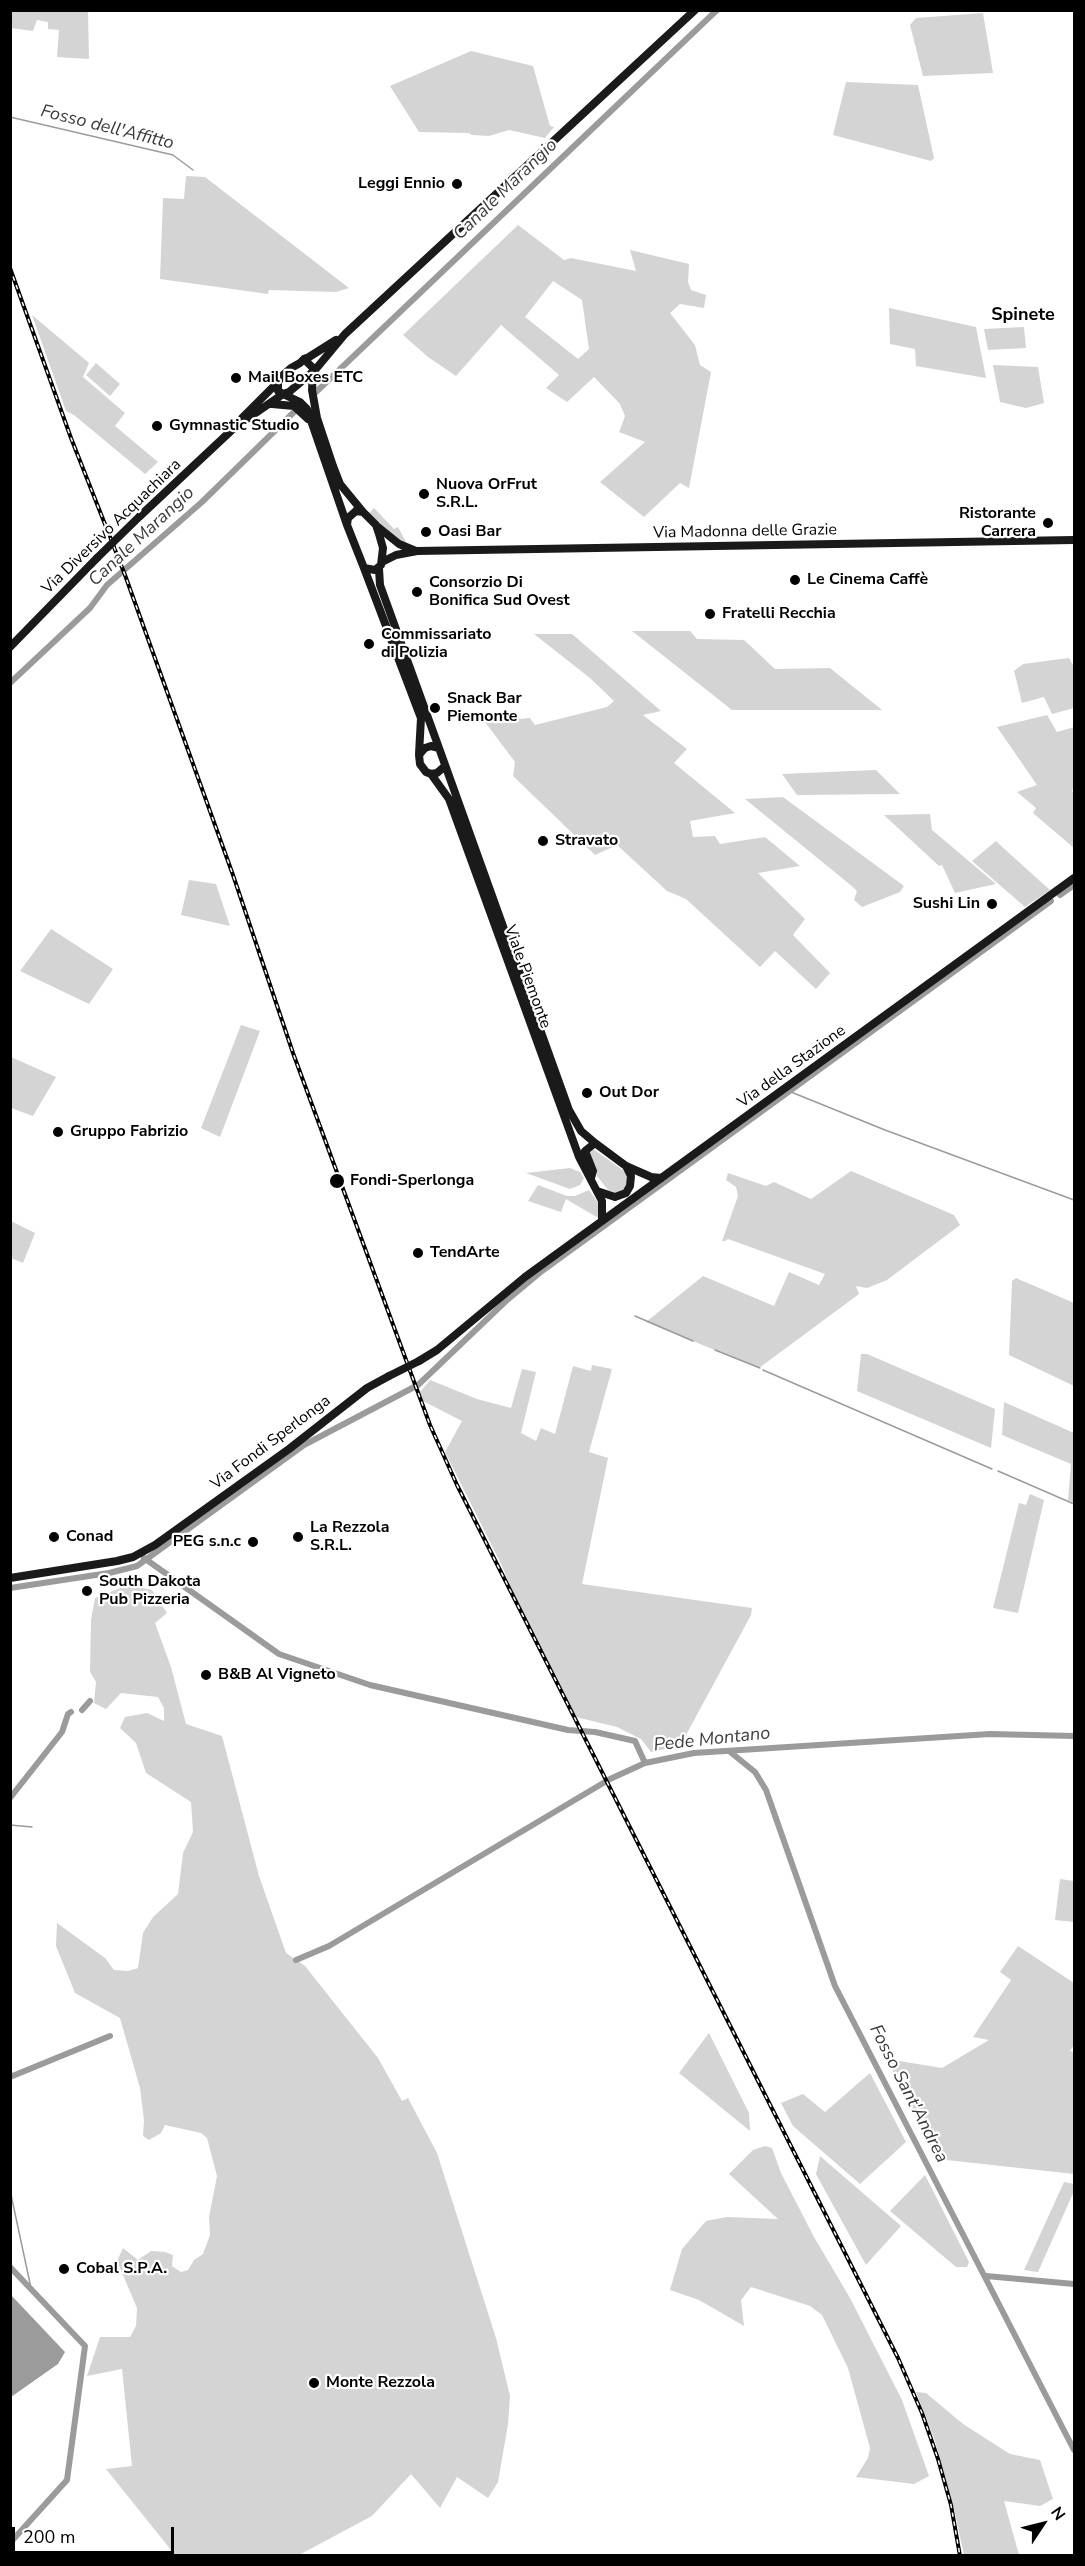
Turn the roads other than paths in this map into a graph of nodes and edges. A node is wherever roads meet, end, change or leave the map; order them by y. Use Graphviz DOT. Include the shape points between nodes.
graph roads {
  1 [pos="695,10"];
  2 [pos="345,334"];
  3 [pos="304,359"];
  4 [pos="314,371"];
  5 [pos="278,382"];
  6 [pos="283,394"];
  7 [pos="267,405"];
  8 [pos="312,424"];
  9 [pos="234,428"];
  10 [pos="363,512"];
  11 [pos="347,525"];
  12 [pos="376,525"];
  13 [pos="1074,540"];
  14 [pos="417,551"];
  15 [pos="380,565"];
  16 [pos="364,568"];
  17 [pos="10,647"];
  18 [pos="439,748"];
  19 [pos="419,756"];
  20 [pos="445,766"];
  21 [pos="431,774"];
  22 [pos="1074,879"];
  23 [pos="595,1143"];
  24 [pos="627,1166"];
  25 [pos="641,1172"];
  26 [pos="662,1177"];
  27 [pos="591,1178"];
  28 [pos="597,1191"];
  29 [pos="640,1193"];
  30 [pos="602,1201"];
  31 [pos="619,1209"];
  32 [pos="602,1221"];
  33 [pos="525,1277"];
  34 [pos="10,1578"];
  1 -- 2 [label="street"];
  2 -- 3 [label="street"];
  2 -- 4 [label="street"];
  3 -- 4 [label="street"];
  3 -- 5 [label="street"];
  4 -- 6 [label="street" via="299,386"];
  4 -- 10 [label="street" via="312,390 317,418 333,466 340,484"];
  5 -- 6 [label="street" via="278,391"];
  5 -- 9 [label="street"];
  6 -- 7 [label="street"];
  6 -- 8 [label="street" via="307,409"];
  7 -- 8 [label="street" via="294,406"];
  7 -- 9 [label="street"];
  8 -- 11 [label="street"];
  9 -- 17 [label="street, Via Diversivo Acquachiara, bridge"];
  10 -- 11 [label="street" via="351,514"];
  10 -- 12 [label="street"];
  11 -- 16 [label="street"];
  12 -- 14 [label="street" via="399,544"];
  12 -- 15 [label="street, Viale Piemonte" via="383,548"];
  13 -- 14 [label="street, Via Madonna delle Grazie"];
  14 -- 15 [label="street" via="396,555"];
  15 -- 16 [label="street" via="370,571"];
  15 -- 18 [label="street, Viale Piemonte" via="380,585"];
  16 -- 19 [label="street" via="421,718"];
  18 -- 19 [label="street" via="430,746"];
  18 -- 20 [label="street, Viale Piemonte"];
  19 -- 21 [label="street, Viale Piemonte" via="420,764"];
  20 -- 21 [label="street"];
  20 -- 23 [label="street, Viale Piemonte" via="569,1110 580,1131"];
  21 -- 27 [label="street, Viale Piemonte" via="449,799 567,1126"];
  22 -- 26 [label="street, Via della Stazione"];
  23 -- 24 [label="street, Viale Piemonte"];
  23 -- 27 [label="street" via="585,1151 593,1171"];
  24 -- 25 [label="street, Viale Piemonte"];
  24 -- 28 [label="street" via="632,1176 626,1193 615,1197"];
  25 -- 26 [label="street, Viale Piemonte"];
  25 -- 29 [label="street" via="644,1184"];
  26 -- 29 [label="street, Via della Stazione"];
  27 -- 28 [label="street, Viale Piemonte"];
  28 -- 30 [label="street, Viale Piemonte"];
  29 -- 31 [label="street, Via della Stazione"];
  30 -- 31 [label="street"];
  30 -- 32 [label="street"];
  31 -- 32 [label="street, Via della Stazione"];
  32 -- 33 [label="street, Via della Stazione"];
  33 -- 34 [label="street, Via Fondi Sperlonga, bridge" via="437,1350 367,1388 155,1545 117,1561"];
}
